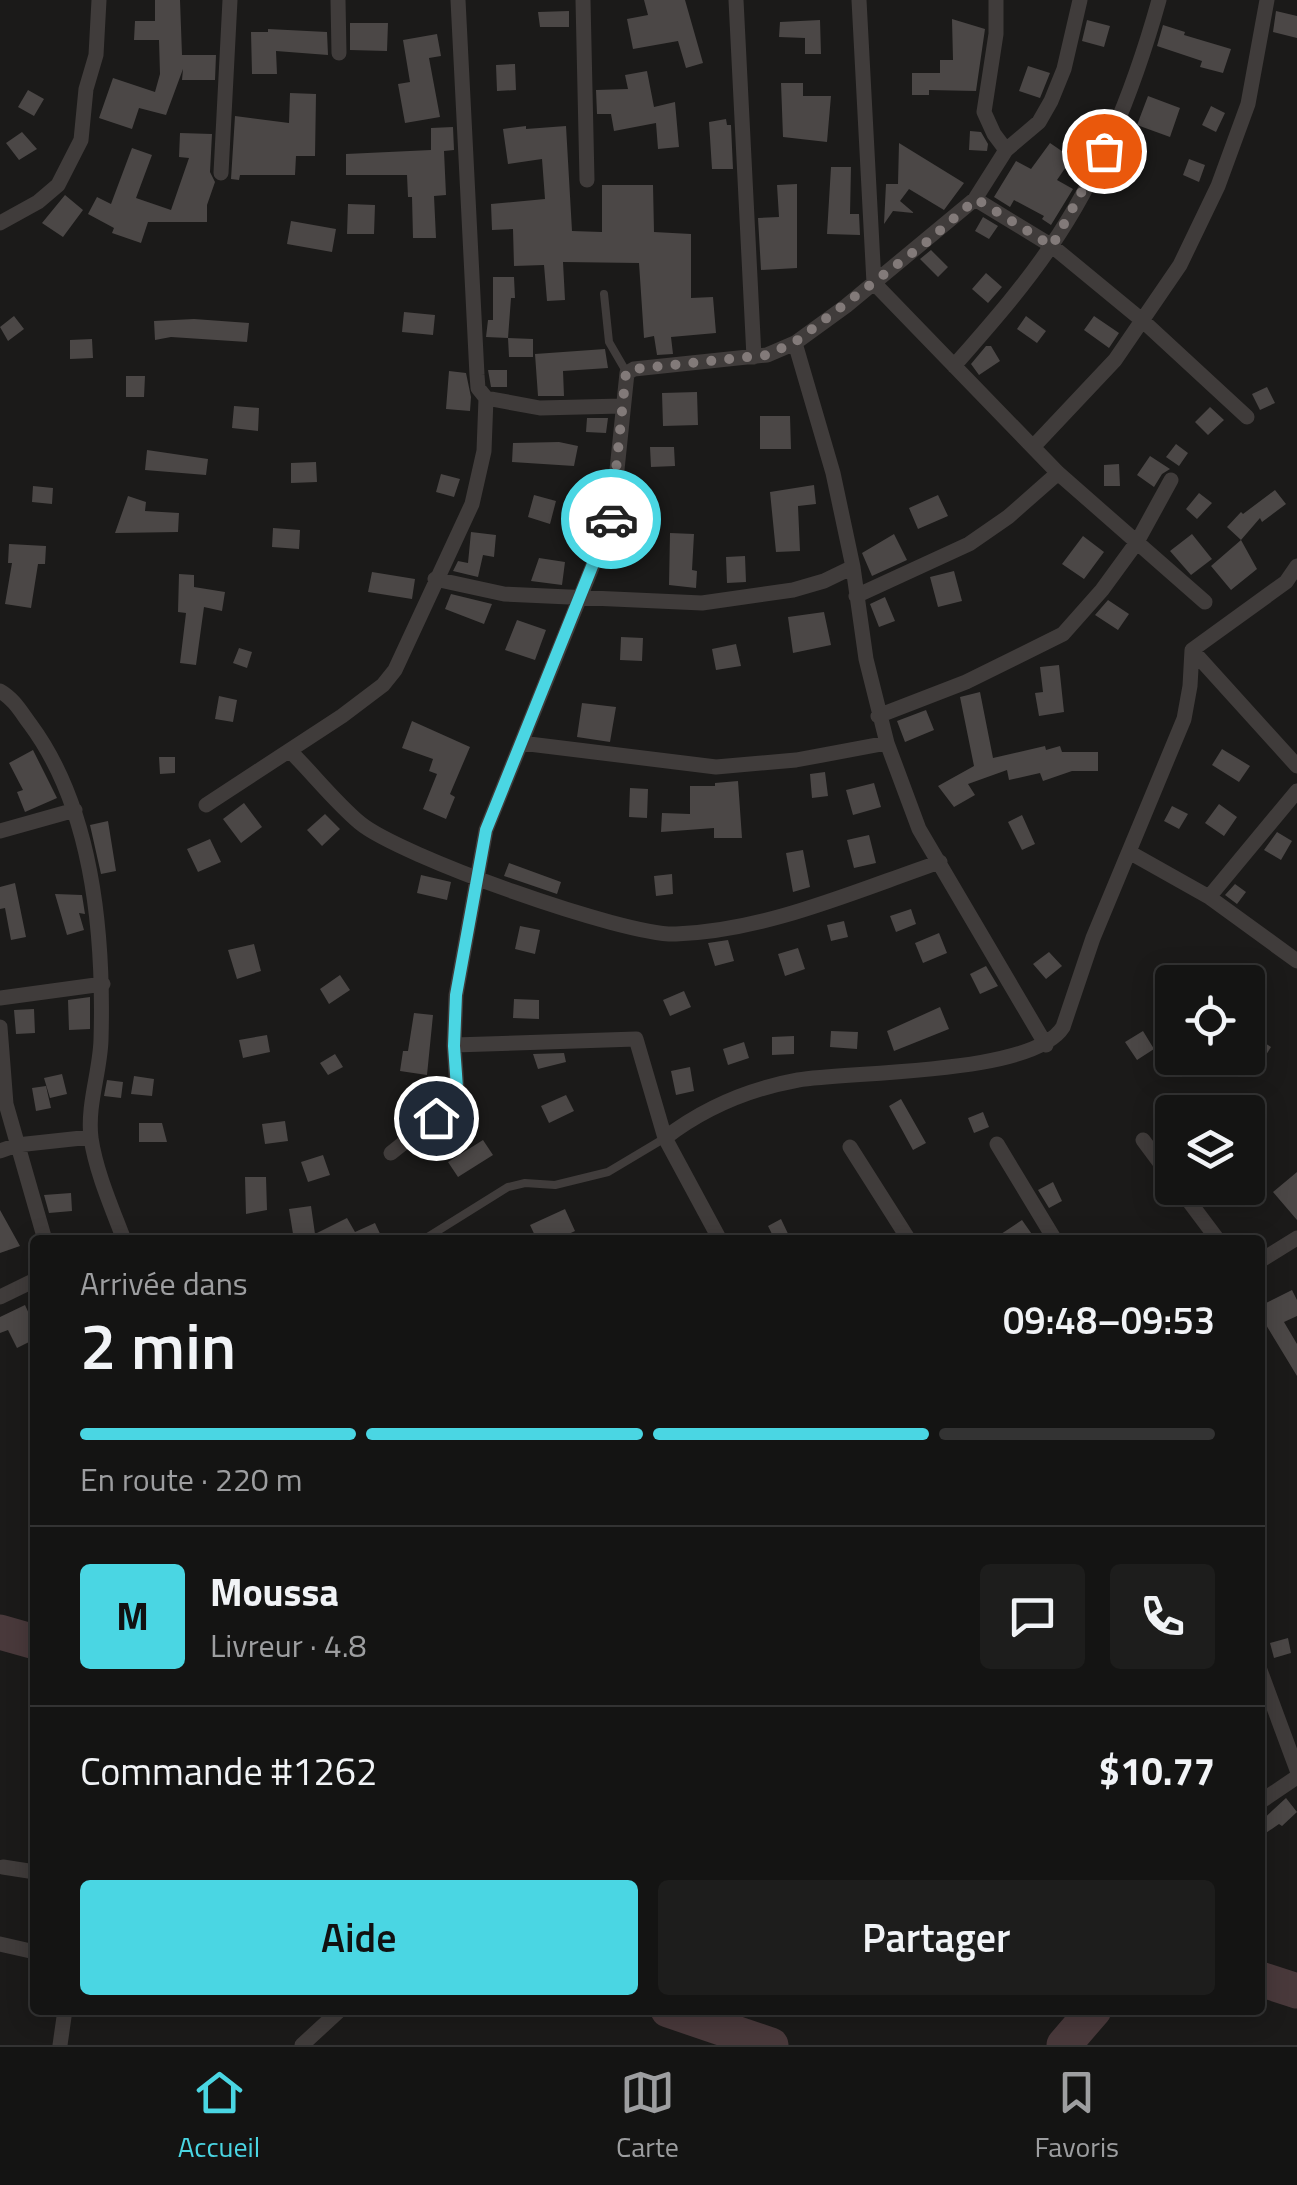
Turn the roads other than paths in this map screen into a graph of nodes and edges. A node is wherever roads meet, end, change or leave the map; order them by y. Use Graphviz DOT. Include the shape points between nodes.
graph roads {
  1 [pos="99,0"];
  2 [pos="230,0"];
  3 [pos="338,0"];
  4 [pos="458,0"];
  5 [pos="583,0"];
  6 [pos="736,0"];
  7 [pos="859,0"];
  8 [pos="996,0"];
  9 [pos="1080,0"];
  10 [pos="1159,0"];
  11 [pos="1267,0"];
  12 [pos="339,53"];
  13 [pos="1006,150"];
  14 [pos="221,173"];
  15 [pos="586,180"];
  16 [pos="976,199"];
  17 [pos="0,223"];
  18 [pos="1052,246"];
  19 [pos="874,283"];
  20 [pos="604,294"];
  21 [pos="1144,321"];
  22 [pos="795,342"];
  23 [pos="754,357"];
  24 [pos="954,366"];
  25 [pos="626,372"];
  26 [pos="486,398"];
  27 [pos="622,406"];
  28 [pos="1247,416"];
  29 [pos="1033,447"];
  30 [pos="1058,472"];
  31 [pos="1171,480"];
  32 [pos="1137,542"];
  33 [pos="853,566"];
  34 [pos="1297,566"];
  35 [pos="435,579"];
  36 [pos="580,596"];
  37 [pos="856,596"];
  38 [pos="1205,602"];
  39 [pos="1192,650"];
  40 [pos="0,691"];
  41 [pos="878,716"];
  42 [pos="521,743"];
  43 [pos="887,743"];
  44 [pos="291,752"];
  45 [pos="1297,766"];
  46 [pos="1297,791"];
  47 [pos="206,804"];
  48 [pos="75,810"];
  49 [pos="0,831"];
  50 [pos="1129,852"];
  51 [pos="940,862"];
  52 [pos="476,876"];
  53 [pos="1209,897"];
  54 [pos="1297,961"];
  55 [pos="103,984"];
  56 [pos="0,998"];
  57 [pos="0,1027"];
  58 [pos="1046,1044"];
  59 [pos="454,1046"];
  60 [pos="91,1136"];
  61 [pos="665,1138"];
  62 [pos="1143,1140"];
  63 [pos="17,1144"];
  64 [pos="997,1144"];
  65 [pos="850,1147"];
  66 [pos="0,1151"];
  67 [pos="391,1153"];
  68 [pos="1155,1156"];
  69 [pos="1192,1205"];
  70 [pos="43,1235"];
  71 [pos="122,1235"];
  72 [pos="432,1235"];
  73 [pos="717,1235"];
  74 [pos="907,1235"];
  75 [pos="1052,1235"];
  76 [pos="1214,1235"];
  77 [pos="1297,1238"];
  78 [pos="1265,1258"];
  79 [pos="30,1282"];
  80 [pos="0,1296"];
  81 [pos="1265,1684"];
  82 [pos="1297,1770"];
  83 [pos="1297,1777"];
  84 [pos="1265,1799"];
  85 [pos="3,1867"];
  86 [pos="30,1871"];
  87 [pos="0,1944"];
  88 [pos="30,1951"];
  89 [pos="64,2015"];
  90 [pos="335,2015"];
  91 [pos="60,2045"];
  92 [pos="302,2045"];
  1 -- 17 [label="street" via="80,140 58,184"];
  2 -- 14 [label="street"];
  3 -- 12 [label="street"];
  4 -- 26 [label="street" via="477,375"];
  5 -- 15 [label="street"];
  6 -- 23 [label="street"];
  7 -- 19 [label="street"];
  8 -- 13 [label="street" via="984,112"];
  9 -- 13 [label="street" via="1051,101 1039,122"];
  10 -- 18 [label="street" via="1121,117"];
  11 -- 21 [label="street" via="1248,104 1218,186"];
  13 -- 16 [label="street"];
  16 -- 18 [label="street"];
  16 -- 19 [label="street"];
  18 -- 21 [label="street"];
  18 -- 24 [label="street"];
  19 -- 22 [label="street"];
  19 -- 24 [label="street"];
  20 -- 25 [label="lane" via="609,342"];
  21 -- 28 [label="street"];
  21 -- 29 [label="street"];
  22 -- 23 [label="street"];
  22 -- 33 [label="street"];
  23 -- 25 [label="street"];
  24 -- 29 [label="street"];
  25 -- 27 [label="street"];
  26 -- 27 [label="street" via="540,408"];
  26 -- 35 [label="street" via="472,504"];
  27 -- 36 [label="street" via="612,518"];
  29 -- 30 [label="street"];
  30 -- 32 [label="street"];
  30 -- 37 [label="street" via="969,544"];
  31 -- 32 [label="street"];
  32 -- 38 [label="street"];
  32 -- 41 [label="street" via="1063,634"];
  33 -- 36 [label="street" via="793,590 702,603"];
  33 -- 37 [label="street"];
  34 -- 39 [label="street" via="1286,582"];
  35 -- 36 [label="street" via="504,594"];
  35 -- 44 [label="street" via="382,686"];
  36 -- 42 [label="street"];
  37 -- 41 [label="street"];
  39 -- 45 [label="street"];
  39 -- 50 [label="street" via="1184,718"];
  40 -- 48 [label="street" via="46,746"];
  41 -- 43 [label="street"];
  42 -- 43 [label="street" via="716,767"];
  42 -- 52 [label="street" via="486,830"];
  43 -- 51 [label="street" via="918,830"];
  44 -- 47 [label="street"];
  44 -- 52 [label="street" via="363,825"];
  46 -- 53 [label="street"];
  48 -- 49 [label="street"];
  48 -- 55 [label="street"];
  50 -- 53 [label="street"];
  50 -- 58 [label="street" via="1064,1027"];
  51 -- 52 [label="street" via="775,918 672,934 560,907"];
  51 -- 58 [label="street"];
  52 -- 59 [label="street"];
  53 -- 54 [label="street"];
  55 -- 56 [label="street"];
  55 -- 60 [label="street"];
  57 -- 63 [label="street" via="6,1104"];
  58 -- 61 [label="street" via="985,1060 760,1089 723,1102"];
  59 -- 61 [label="street" via="636,1039"];
  59 -- 67 [label="street" via="452,1100"];
  60 -- 63 [label="street"];
  60 -- 71 [label="street"];
  61 -- 72 [label="lane" via="608,1172 508,1187"];
  61 -- 73 [label="street"];
  62 -- 68 [label="street"];
  63 -- 66 [label="street"];
  63 -- 70 [label="street"];
  64 -- 75 [label="street"];
  65 -- 74 [label="street"];
  69 -- 76 [label="street"];
  77 -- 78 [label="street"];
  79 -- 80 [label="street"];
  81 -- 82 [label="street"];
  83 -- 84 [label="street"];
  85 -- 86 [label="street"];
  87 -- 88 [label="street"];
  89 -- 91 [label="street"];
  90 -- 92 [label="street"];
}
